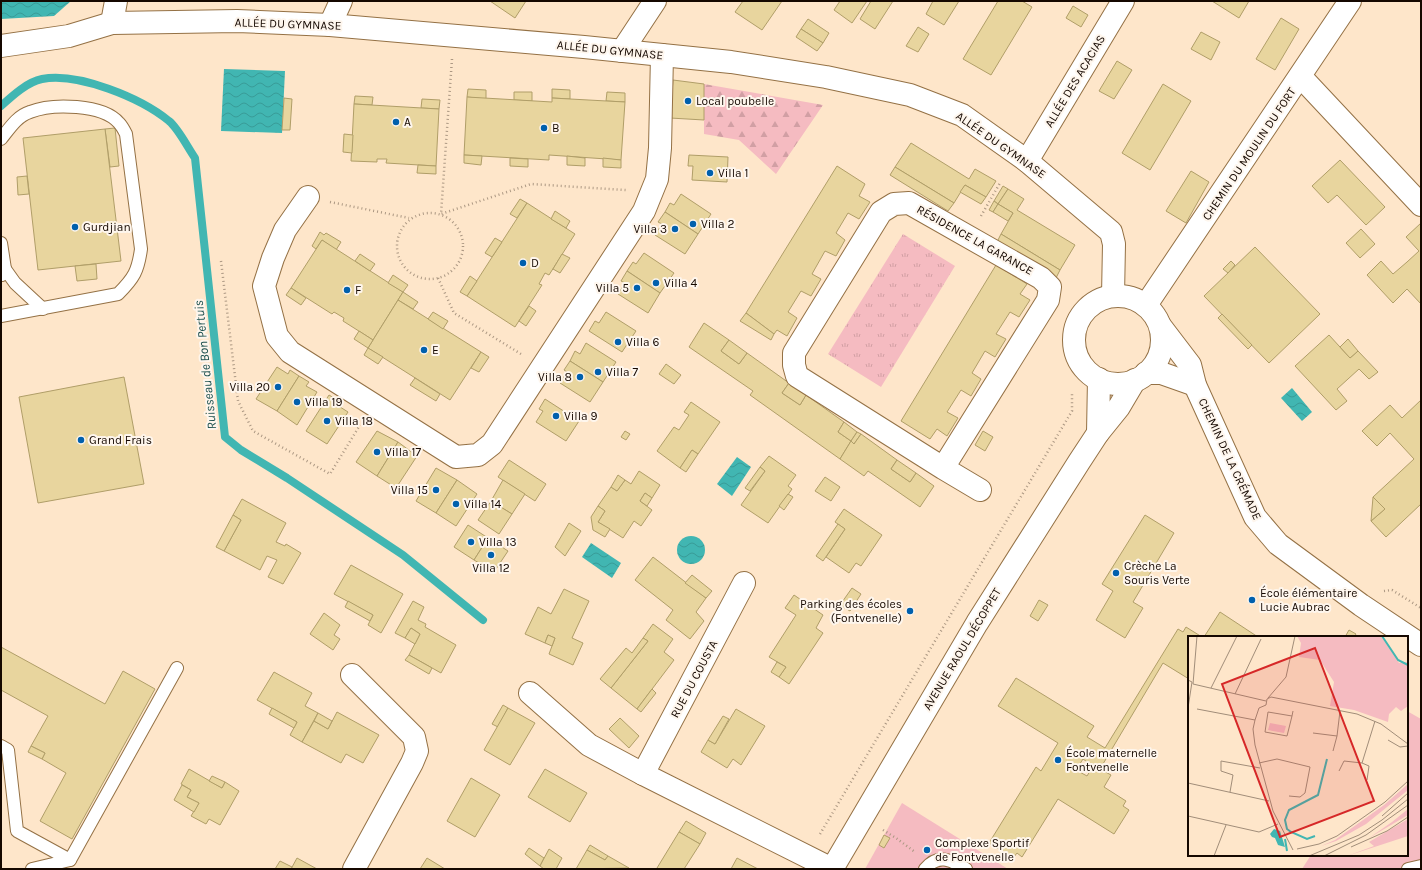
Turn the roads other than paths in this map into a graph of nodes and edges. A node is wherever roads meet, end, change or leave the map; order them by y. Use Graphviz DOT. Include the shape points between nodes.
graph roads {
  1 [pos="116,1"];
  2 [pos="340,1"];
  3 [pos="655,1"];
  4 [pos="1123,1"];
  5 [pos="1350,1"];
  6 [pos="112,23"];
  7 [pos="330,24"];
  8 [pos="1,46"];
  9 [pos="622,50"];
  10 [pos="662,55"];
  11 [pos="1301,77"];
  12 [pos="1,139"];
  13 [pos="1027,161"];
  14 [pos="308,197"];
  15 [pos="1421,205"];
  16 [pos="1,243"];
  17 [pos="3,273"];
  18 [pos="1113,296"];
  19 [pos="1146,305"];
  20 [pos="43,309"];
  21 [pos="1,316"];
  22 [pos="1161,327"];
  23 [pos="1141,377"];
  24 [pos="1099,379"];
  25 [pos="1195,385"];
  26 [pos="1098,433"];
  27 [pos="943,468"];
  28 [pos="980,490"];
  29 [pos="744,583"];
  30 [pos="1407,636"];
  31 [pos="1408,637"];
  32 [pos="1421,645"];
  33 [pos="177,668"];
  34 [pos="352,675"];
  35 [pos="530,694"];
  36 [pos="1,746"];
  37 [pos="643,774"];
  38 [pos="70,860"];
  39 [pos="927,866"];
  40 [pos="1421,866"];
  41 [pos="32,869"];
  42 [pos="354,869"];
  43 [pos="832,869"];
  44 [pos="966,869"];
  45 [pos="1408,869"];
  1 -- 6 [label="street"];
  2 -- 7 [label="street"];
  3 -- 9 [label="street"];
  4 -- 13 [label="street, ALLÉE DES ACACIAS"];
  5 -- 11 [label="street, CHEMIN DU MOULIN DU FORT"];
  6 -- 7 [label="street, ALLÉE DU GYMNASE" via="237,21"];
  6 -- 8 [label="street, ALLÉE DU GYMNASE" via="69,36"];
  7 -- 9 [label="street, ALLÉE DU GYMNASE"];
  9 -- 10 [label="street, ALLÉE DU GYMNASE"];
  10 -- 13 [label="street, ALLÉE DU GYMNASE" via="731,62 826,77 910,95 962,115"];
  10 -- 14 [label="street" via="657,179 644,211 492,444 478,455 456,457 290,352 276,336 264,286 285,230"];
  11 -- 15 [label="street"];
  11 -- 19 [label="street, CHEMIN DU MOULIN DU FORT"];
  12 -- 20 [label="lane" via="12,124 29,112 65,106 88,108 108,115 119,122 126,134 141,249 139,267 131,281 118,294"];
  13 -- 18 [label="street, ALLÉE DU GYMNASE" via="1112,232"];
  16 -- 17 [label="lane"];
  17 -- 20 [label="lane"];
  18 -- 19 [label="street" via="1130,297"];
  18 -- 24 [label="street" via="1089,307 1080,318 1075,331 1079,358 1087,370"];
  19 -- 22 [label="street"];
  20 -- 21 [label="lane"];
  22 -- 23 [label="street" via="1162,344 1157,360"];
  22 -- 25 [label="street, CHEMIN DE LA CRÉMADE" via="1190,365"];
  23 -- 24 [label="street" via="1123,383"];
  23 -- 25 [label="street, CHEMIN DE LA CRÉMADE" via="1161,373"];
  23 -- 26 [label="street, AVENUE RAOUL DÉCOPPET"];
  24 -- 26 [label="street"];
  25 -- 30 [label="street, CHEMIN DE LA CRÉMADE" via="1255,517 1278,544 1361,606"];
  26 -- 43 [label="street, AVENUE RAOUL DÉCOPPET" via="977,623"];
  27 -- 27 [label="street, RÉSIDENCE LA GARANCE" via="1048,300 1050,287 1041,278 909,203 894,204 881,212 877,218 794,353 794,364 798,376"];
  27 -- 28 [label="street, RÉSIDENCE LA GARANCE"];
  29 -- 37 [label="street, RUE DU COUSTA"];
  31 -- 32 [label="street, CHEMIN DE LA CRÉMADE"];
  33 -- 38 [label="lane"];
  34 -- 42 [label="street" via="414,737 417,751"];
  35 -- 37 [label="street" via="589,744"];
  36 -- 38 [label="lane" via="8,750 17,831"];
  37 -- 43 [label="street"];
  38 -- 41 [label="lane"];
  39 -- 44 [label="lane" via="946,859"];
  40 -- 45 [label="lane"];
}
